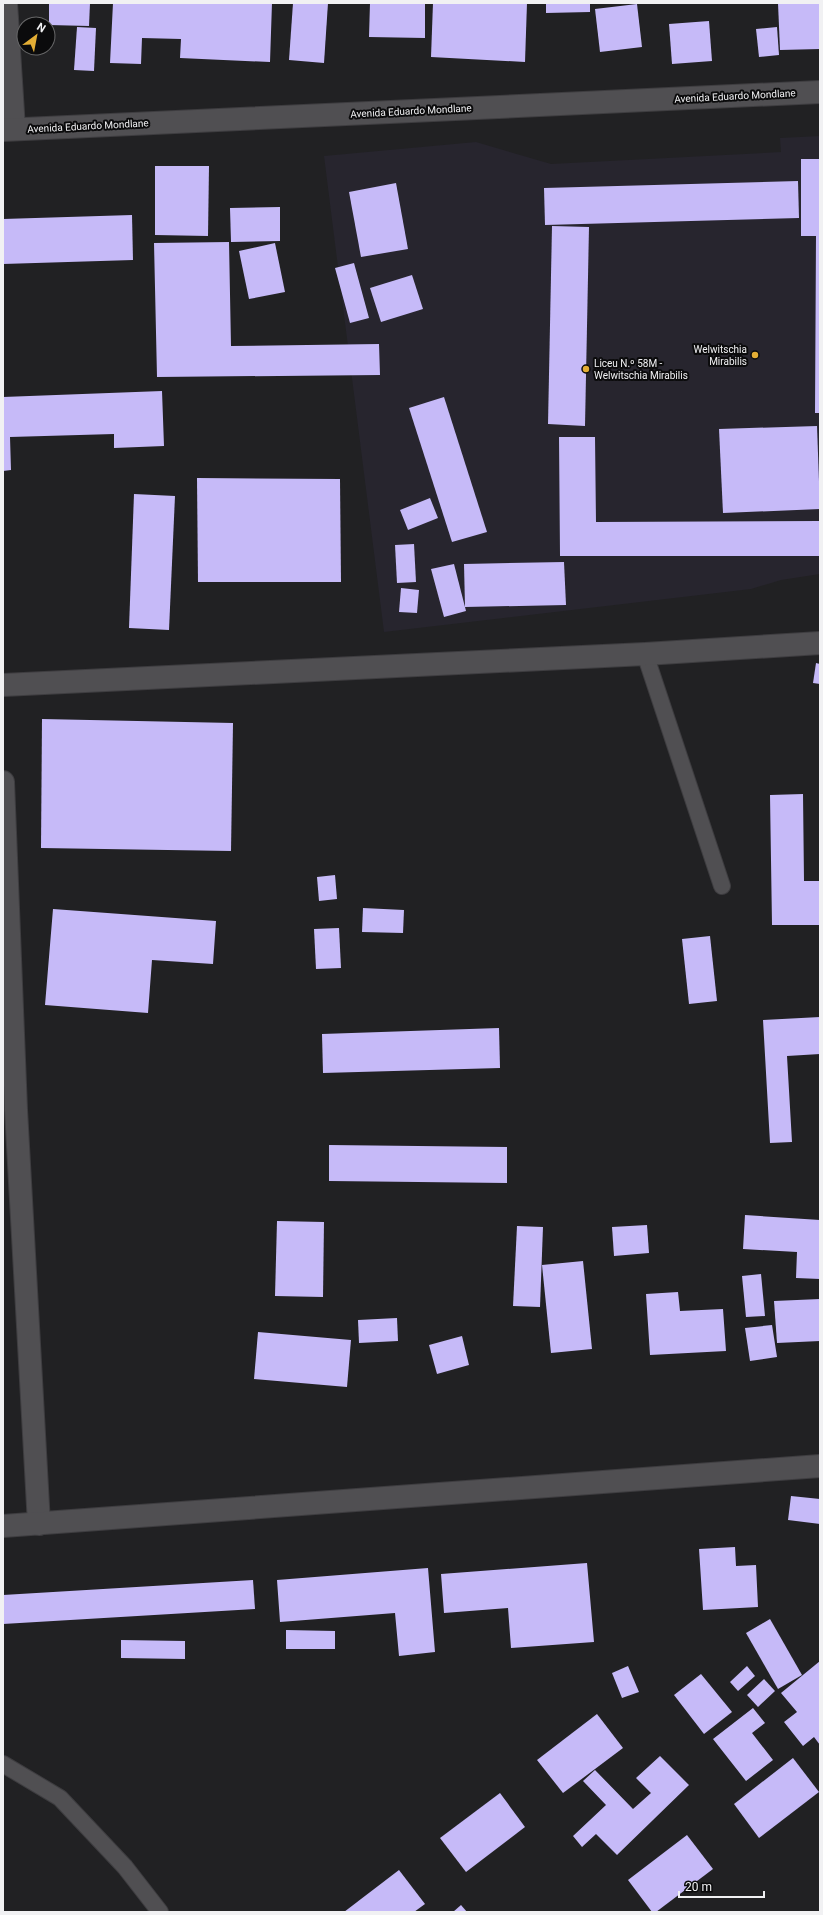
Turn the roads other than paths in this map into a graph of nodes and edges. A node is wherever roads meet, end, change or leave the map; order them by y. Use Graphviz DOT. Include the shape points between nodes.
graph roads {
  1 [pos="6,3"];
  2 [pos="820,92"];
  3 [pos="8,130"];
  4 [pos="820,643"];
  5 [pos="645,654"];
  6 [pos="3,685"];
  7 [pos="3,782"];
  8 [pos="722,886"];
  9 [pos="9,1110"];
  10 [pos="820,1466"];
  11 [pos="39,1524"];
  12 [pos="3,1526"];
  13 [pos="3,1764"];
  14 [pos="160,1912"];
  1 -- 3 [label="street"];
  2 -- 3 [label="street, Avenida Eduardo Mondlane"];
  4 -- 5 [label="street"];
  5 -- 6 [label="street"];
  5 -- 8 [label="lane"];
  7 -- 9 [label="street"];
  9 -- 11 [label="street"];
  10 -- 11 [label="street"];
  11 -- 12 [label="street"];
  13 -- 14 [label="lane" via="60,1798 106,1845"];
}
